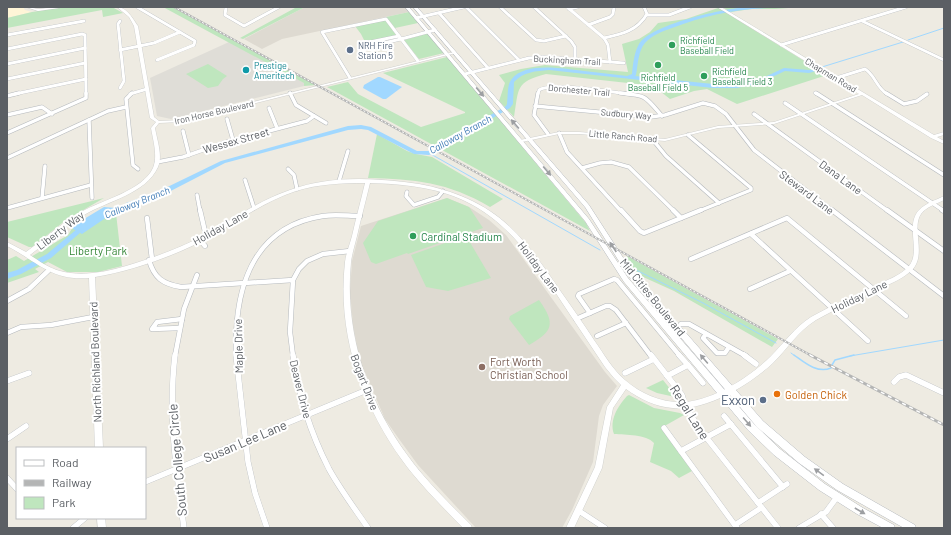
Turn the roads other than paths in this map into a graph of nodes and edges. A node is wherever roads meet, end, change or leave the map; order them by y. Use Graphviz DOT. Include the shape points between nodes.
graph roads {
  1 [pos="28,7"];
  2 [pos="59,7"];
  3 [pos="119,7"];
  4 [pos="137,7"];
  5 [pos="226,7"];
  6 [pos="279,7"];
  7 [pos="407,7"];
  8 [pos="414,7"];
  9 [pos="465,7"];
  10 [pos="500,7"];
  11 [pos="534,7"];
  12 [pos="578,7"];
  13 [pos="614,7"];
  14 [pos="644,7"];
  15 [pos="687,7"];
  16 [pos="719,7"];
  17 [pos="906,7"];
  18 [pos="568,8"];
  19 [pos="439,13"];
  20 [pos="646,15"];
  21 [pos="423,16"];
  22 [pos="416,18"];
  23 [pos="84,21"];
  24 [pos="120,21"];
  25 [pos="862,21"];
  26 [pos="588,24"];
  27 [pos="435,30"];
  28 [pos="180,32"];
  29 [pos="429,32"];
  30 [pos="7,35"];
  31 [pos="566,36"];
  32 [pos="400,38"];
  33 [pos="604,38"];
  34 [pos="366,45"];
  35 [pos="781,45"];
  36 [pos="141,46"];
  37 [pos="85,48"];
  38 [pos="7,49"];
  39 [pos="120,50"];
  40 [pos="454,52"];
  41 [pos="448,54"];
  42 [pos="157,60"];
  43 [pos="519,60"];
  44 [pos="575,60"];
  45 [pos="944,60"];
  46 [pos="418,61"];
  47 [pos="610,62"];
  48 [pos="85,63"];
  49 [pos="624,63"];
  50 [pos="7,64"];
  51 [pos="488,68"];
  52 [pos="471,72"];
  53 [pos="464,74"];
  54 [pos="350,78"];
  55 [pos="836,78"];
  56 [pos="7,79"];
  57 [pos="86,79"];
  58 [pos="120,88"];
  59 [pos="147,89"];
  60 [pos="290,93"];
  61 [pos="815,93"];
  62 [pos="862,94"];
  63 [pos="927,94"];
  64 [pos="7,96"];
  65 [pos="785,103"];
  66 [pos="832,104"];
  67 [pos="715,105"];
  68 [pos="535,106"];
  69 [pos="126,107"];
  70 [pos="269,108"];
  71 [pos="52,114"];
  72 [pos="502,114"];
  73 [pos="754,114"];
  74 [pos="802,114"];
  75 [pos="7,115"];
  76 [pos="314,116"];
  77 [pos="662,116"];
  78 [pos="227,119"];
  79 [pos="89,120"];
  80 [pos="158,122"];
  81 [pos="326,123"];
  82 [pos="768,124"];
  83 [pos="736,125"];
  84 [pos="277,128"];
  85 [pos="183,131"];
  86 [pos="7,133"];
  87 [pos="559,133"];
  88 [pos="944,133"];
  89 [pos="548,134"];
  90 [pos="688,135"];
  91 [pos="934,137"];
  92 [pos="529,139"];
  93 [pos="233,140"];
  94 [pos="653,140"];
  95 [pos="522,141"];
  96 [pos="944,143"];
  97 [pos="348,151"];
  98 [pos="189,155"];
  99 [pos="7,158"];
  100 [pos="157,162"];
  101 [pos="45,166"];
  102 [pos="582,168"];
  103 [pos="138,169"];
  104 [pos="288,170"];
  105 [pos="944,175"];
  106 [pos="245,180"];
  107 [pos="339,181"];
  108 [pos="368,182"];
  109 [pos="91,185"];
  110 [pos="297,189"];
  111 [pos="443,191"];
  112 [pos="407,192"];
  113 [pos="196,195"];
  114 [pos="42,198"];
  115 [pos="92,198"];
  116 [pos="944,198"];
  117 [pos="719,203"];
  118 [pos="932,203"];
  119 [pos="7,208"];
  120 [pos="254,208"];
  121 [pos="944,211"];
  122 [pos="360,216"];
  123 [pos="147,218"];
  124 [pos="681,218"];
  125 [pos="914,230"];
  126 [pos="751,234"];
  127 [pos="206,236"];
  128 [pos="199,240"];
  129 [pos="7,244"];
  130 [pos="205,246"];
  131 [pos="350,251"];
  132 [pos="944,251"];
  133 [pos="28,257"];
  134 [pos="691,259"];
  135 [pos="150,260"];
  136 [pos="49,270"];
  137 [pos="910,270"];
  138 [pos="790,271"];
  139 [pos="196,274"];
  140 [pos="92,275"];
  141 [pos="293,280"];
  142 [pos="244,283"];
  143 [pos="191,286"];
  144 [pos="750,289"];
  145 [pos="872,289"];
  146 [pos="944,296"];
  147 [pos="7,301"];
  148 [pos="833,308"];
  149 [pos="590,313"];
  150 [pos="906,316"];
  151 [pos="93,317"];
  152 [pos="182,319"];
  153 [pos="576,319"];
  154 [pos="626,323"];
  155 [pos="681,324"];
  156 [pos="180,328"];
  157 [pos="7,331"];
  158 [pos="682,333"];
  159 [pos="706,334"];
  160 [pos="597,336"];
  161 [pos="675,337"];
  162 [pos="868,340"];
  163 [pos="729,347"];
  164 [pos="654,359"];
  165 [pos="756,364"];
  166 [pos="688,365"];
  167 [pos="29,373"];
  168 [pos="625,373"];
  169 [pos="667,376"];
  170 [pos="7,381"];
  171 [pos="894,382"];
  172 [pos="703,383"];
  173 [pos="625,385"];
  174 [pos="366,390"];
  175 [pos="725,391"];
  176 [pos="944,393"];
  177 [pos="685,405"];
  178 [pos="307,415"];
  179 [pos="724,416"];
  180 [pos="731,424"];
  181 [pos="26,426"];
  182 [pos="664,428"];
  183 [pos="706,437"];
  184 [pos="7,440"];
  185 [pos="245,440"];
  186 [pos="99,446"];
  187 [pos="681,451"];
  188 [pos="175,470"];
  189 [pos="7,478"];
  190 [pos="146,482"];
  191 [pos="16,488"];
  192 [pos="837,497"];
  193 [pos="760,505"];
  194 [pos="579,511"];
  195 [pos="821,514"];
  196 [pos="84,519"];
  197 [pos="736,527"];
  198 [pos="73,528"];
  199 [pos="184,528"];
  200 [pos="267,528"];
  201 [pos="368,528"];
  202 [pos="468,528"];
  203 [pos="570,528"];
  204 [pos="605,528"];
  205 [pos="778,528"];
  206 [pos="799,528"];
  207 [pos="833,528"];
  208 [pos="891,528"];
  209 [pos="912,528"];
  1 -- 2 [label="street" via="38,10"];
  3 -- 36 [label="street, Iron Horse Boulevard" via="135,22"];
  4 -- 28 [label="street"];
  5 -- 6 [label="street" via="225,15 244,26"];
  7 -- 22 [label="main road, Mid Cities Boulevard"];
  8 -- 21 [label="main road, Mid Cities Boulevard"];
  9 -- 19 [label="street"];
  9 -- 43 [label="street"];
  10 -- 31 [label="street" via="536,40 544,41"];
  11 -- 31 [label="street"];
  12 -- 18 [label="street"];
  13 -- 26 [label="street" via="610,17"];
  14 -- 20 [label="street"];
  15 -- 20 [label="street" via="669,15"];
  16 -- 35 [label="street, Chapman Road"];
  17 -- 25 [label="street"];
  18 -- 26 [label="street"];
  19 -- 21 [label="street"];
  19 -- 51 [label="street"];
  20 -- 33 [label="street" via="642,23 633,29"];
  21 -- 22 [label="street"];
  21 -- 27 [label="main road, Mid Cities Boulevard"];
  22 -- 29 [label="main road, Mid Cities Boulevard"];
  23 -- 30 [label="street"];
  24 -- 39 [label="street"];
  25 -- 35 [label="street"];
  25 -- 45 [label="street"];
  26 -- 33 [label="street"];
  27 -- 29 [label="street"];
  27 -- 40 [label="main road, Mid Cities Boulevard"];
  28 -- 36 [label="street"];
  28 -- 42 [label="street" via="196,43"];
  29 -- 32 [label="street"];
  29 -- 41 [label="main road, Mid Cities Boulevard"];
  31 -- 44 [label="street" via="575,47"];
  32 -- 34 [label="street"];
  32 -- 46 [label="street"];
  32 -- 54 [label="street" via="386,19 322,32"];
  33 -- 47 [label="street" via="608,45"];
  35 -- 55 [label="street, Chapman Road"];
  36 -- 39 [label="street"];
  36 -- 59 [label="street, Iron Horse Boulevard"];
  37 -- 38 [label="street" via="85,34"];
  37 -- 48 [label="street"];
  37 -- 50 [label="street"];
  39 -- 58 [label="street" via="124,81"];
  40 -- 41 [label="street, Iron Horse Boulevard"];
  40 -- 52 [label="main road, Mid Cities Boulevard"];
  41 -- 46 [label="street, Iron Horse Boulevard"];
  41 -- 53 [label="main road, Mid Cities Boulevard"];
  43 -- 44 [label="street, Buckingham Trail" via="545,57"];
  43 -- 51 [label="street, Buckingham Trail"];
  44 -- 47 [label="street, Buckingham Trail"];
  46 -- 54 [label="street, Iron Horse Boulevard"];
  47 -- 49 [label="street, Buckingham Trail"];
  48 -- 56 [label="street"];
  48 -- 57 [label="street"];
  51 -- 52 [label="street, Buckingham Trail"];
  52 -- 53 [label="street, Buckingham Trail"];
  52 -- 72 [label="main road, Mid Cities Boulevard" via="500,106"];
  53 -- 72 [label="main road, Mid Cities Boulevard, one-way" via="495,110"];
  54 -- 60 [label="street, Iron Horse Boulevard"];
  55 -- 62 [label="street, Chapman Road"];
  55 -- 63 [label="street" via="865,69 875,78 879,88 904,104"];
  57 -- 64 [label="street"];
  57 -- 71 [label="street" via="86,98"];
  59 -- 69 [label="street" via="130,94 126,99"];
  59 -- 80 [label="street, Iron Horse Boulevard" via="152,118"];
  60 -- 76 [label="street" via="296,106"];
  60 -- 80 [label="street, Iron Horse Boulevard" via="180,121"];
  61 -- 66 [label="street"];
  62 -- 66 [label="street, Little Ranch Road"];
  62 -- 91 [label="street, Chapman Road"];
  65 -- 74 [label="street"];
  66 -- 74 [label="street, Little Ranch Road"];
  66 -- 105 [label="street"];
  67 -- 77 [label="street, Sudbury Way" via="705,103"];
  67 -- 83 [label="street, Steward Lane"];
  68 -- 77 [label="street, Sudbury Way" via="643,117"];
  68 -- 77 [label="street, Dorchester Trail" via="539,90 551,86 642,96 647,98"];
  68 -- 89 [label="street" via="535,118"];
  69 -- 79 [label="street" via="108,111"];
  69 -- 103 [label="street" via="133,165"];
  70 -- 84 [label="street"];
  71 -- 75 [label="street" via="42,108"];
  71 -- 86 [label="street"];
  92 -- 72 [label="main road, Mid Cities Boulevard, one-way"];
  72 -- 95 [label="main road, Mid Cities Boulevard"];
  73 -- 82 [label="street, Dana Lane"];
  74 -- 82 [label="street, Little Ranch Road"];
  74 -- 118 [label="street"];
  76 -- 81 [label="street"];
  76 -- 84 [label="street, Wessex Street"];
  78 -- 93 [label="street"];
  79 -- 99 [label="street"];
  79 -- 109 [label="street"];
  80 -- 100 [label="street" via="153,128"];
  82 -- 83 [label="street, Little Ranch Road"];
  82 -- 125 [label="street, Dana Lane"];
  83 -- 90 [label="street, Little Ranch Road"];
  83 -- 137 [label="street, Steward Lane" via="754,150"];
  84 -- 93 [label="street, Wessex Street"];
  85 -- 98 [label="street"];
  87 -- 89 [label="street, Little Ranch Road"];
  87 -- 94 [label="street, Little Ranch Road"];
  87 -- 102 [label="street" via="567,152"];
  88 -- 91 [label="street"];
  89 -- 92 [label="street, Little Ranch Road"];
  90 -- 94 [label="street, Little Ranch Road"];
  90 -- 117 [label="street" via="751,188"];
  91 -- 96 [label="street, Chapman Road"];
  92 -- 95 [label="street, Little Ranch Road"];
  158 -- 92 [label="main road, Mid Cities Boulevard, one-way" via="629,272 587,206"];
  93 -- 98 [label="street, Wessex Street"];
  94 -- 117 [label="street" via="658,148"];
  95 -- 161 [label="main road, Mid Cities Boulevard, one-way" via="587,220 626,280"];
  97 -- 107 [label="street"];
  98 -- 100 [label="street, Wessex Street"];
  100 -- 133 [label="street, Liberty Way" via="149,177 138,186 82,213"];
  101 -- 114 [label="street"];
  102 -- 124 [label="street" via="602,162 620,163 630,167"];
  102 -- 124 [label="street" via="642,232"];
  104 -- 110 [label="street" via="294,175"];
  106 -- 120 [label="street"];
  107 -- 108 [label="street, Holiday Lane"];
  107 -- 110 [label="street, Holiday Lane"];
  108 -- 111 [label="street, Holiday Lane" via="413,185"];
  108 -- 122 [label="street, Bogart Drive"];
  109 -- 114 [label="street"];
  109 -- 115 [label="street"];
  110 -- 120 [label="street, Holiday Lane"];
  111 -- 112 [label="street" via="438,197 414,205 406,196"];
  111 -- 153 [label="street, Holiday Lane" via="481,207 508,228"];
  113 -- 127 [label="street"];
  114 -- 119 [label="street"];
  116 -- 118 [label="street"];
  117 -- 124 [label="street"];
  118 -- 121 [label="street"];
  118 -- 125 [label="street" via="918,212"];
  120 -- 127 [label="street, Holiday Lane"];
  122 -- 131 [label="street, Bogart Drive"];
  122 -- 142 [label="street, Maple Drive" via="324,216 289,228 272,239 259,252"];
  123 -- 135 [label="street"];
  125 -- 132 [label="street, Dana Lane"];
  125 -- 137 [label="street" via="916,253"];
  126 -- 134 [label="street"];
  126 -- 138 [label="street"];
  126 -- 145 [label="street" via="787,218"];
  127 -- 128 [label="street, Holiday Lane"];
  128 -- 130 [label="street"];
  128 -- 135 [label="street, Holiday Lane"];
  129 -- 133 [label="street, Holiday Lane"];
  131 -- 141 [label="street" via="327,252 316,257 302,265"];
  131 -- 174 [label="street, Bogart Drive" via="346,287 347,322"];
  133 -- 136 [label="street, Holiday Lane"];
  135 -- 140 [label="street, Holiday Lane" via="116,271"];
  135 -- 143 [label="street" via="153,275 164,283 181,287"];
  136 -- 140 [label="street, Holiday Lane" via="70,276"];
  136 -- 147 [label="street" via="29,289"];
  137 -- 145 [label="street, Holiday Lane"];
  137 -- 146 [label="street, Steward Lane"];
  138 -- 144 [label="street"];
  138 -- 148 [label="street"];
  139 -- 143 [label="street, South College Circle"];
  140 -- 151 [label="street, North Richland Boulevard"];
  141 -- 142 [label="street"];
  141 -- 178 [label="street, Deaver Drive" via="290,332 295,372"];
  142 -- 143 [label="street"];
  142 -- 185 [label="street, Maple Drive" via="235,339"];
  143 -- 152 [label="street, South College Circle"];
  145 -- 148 [label="street, Holiday Lane"];
  145 -- 150 [label="street"];
  148 -- 162 [label="street"];
  148 -- 175 [label="street, Holiday Lane" via="797,331 761,370"];
  149 -- 153 [label="street, Regal Lane"];
  149 -- 154 [label="street, Regal Lane" via="610,306"];
  149 -- 166 [label="street" via="579,294 617,280"];
  151 -- 157 [label="street"];
  151 -- 186 [label="street, North Richland Boulevard"];
  152 -- 156 [label="street, South College Circle"];
  152 -- 156 [label="street" via="157,322 152,329"];
  153 -- 173 [label="street, Holiday Lane"];
  154 -- 160 [label="street"];
  154 -- 164 [label="street, Regal Lane"];
  155 -- 159 [label="street" via="689,324"];
  156 -- 188 [label="street, South College Circle" via="171,389"];
  158 -- 161 [label="main road"];
  175 -- 158 [label="main road, Mid Cities Boulevard, one-way"];
  159 -- 163 [label="street"];
  159 -- 163 [label="street" via="703,338 717,353 725,353"];
  161 -- 175 [label="main road, Mid Cities Boulevard"];
  163 -- 165 [label="street"];
  164 -- 168 [label="street"];
  164 -- 169 [label="street, Regal Lane"];
  166 -- 169 [label="street"];
  166 -- 172 [label="street"];
  167 -- 170 [label="street"];
  169 -- 177 [label="street, Regal Lane" via="682,395"];
  171 -- 176 [label="street" via="906,375"];
  173 -- 177 [label="street, Holiday Lane" via="650,400"];
  173 -- 194 [label="street" via="610,407 598,468"];
  174 -- 178 [label="street, Susan Lee Lane"];
  174 -- 202 [label="street, Bogart Drive" via="381,421 404,456 424,482"];
  175 -- 177 [label="street, Holiday Lane" via="703,402"];
  175 -- 192 [label="main road, Mid Cities Boulevard, one-way" via="752,427 777,452"];
  209 -- 175 [label="main road, Mid Cities Boulevard, one-way" via="840,487 802,460"];
  177 -- 183 [label="street, Regal Lane"];
  178 -- 185 [label="street, Susan Lee Lane"];
  178 -- 201 [label="street, Deaver Drive" via="329,469"];
  179 -- 180 [label="street"];
  180 -- 183 [label="street"];
  180 -- 193 [label="street" via="785,485"];
  181 -- 184 [label="street"];
  182 -- 187 [label="street"];
  183 -- 187 [label="street"];
  183 -- 193 [label="street, Regal Lane"];
  185 -- 188 [label="street, Susan Lee Lane"];
  185 -- 200 [label="street, Maple Drive" via="252,482"];
  187 -- 197 [label="street"];
  188 -- 190 [label="street, Susan Lee Lane"];
  188 -- 199 [label="street, South College Circle"];
  189 -- 191 [label="street"];
  192 -- 195 [label="street"];
  192 -- 208 [label="main road, Mid Cities Boulevard, one-way"];
  193 -- 197 [label="street"];
  193 -- 205 [label="street, Regal Lane"];
  194 -- 203 [label="street"];
  194 -- 204 [label="street"];
  195 -- 206 [label="street"];
  195 -- 207 [label="street"];
  196 -- 198 [label="street"];
}
